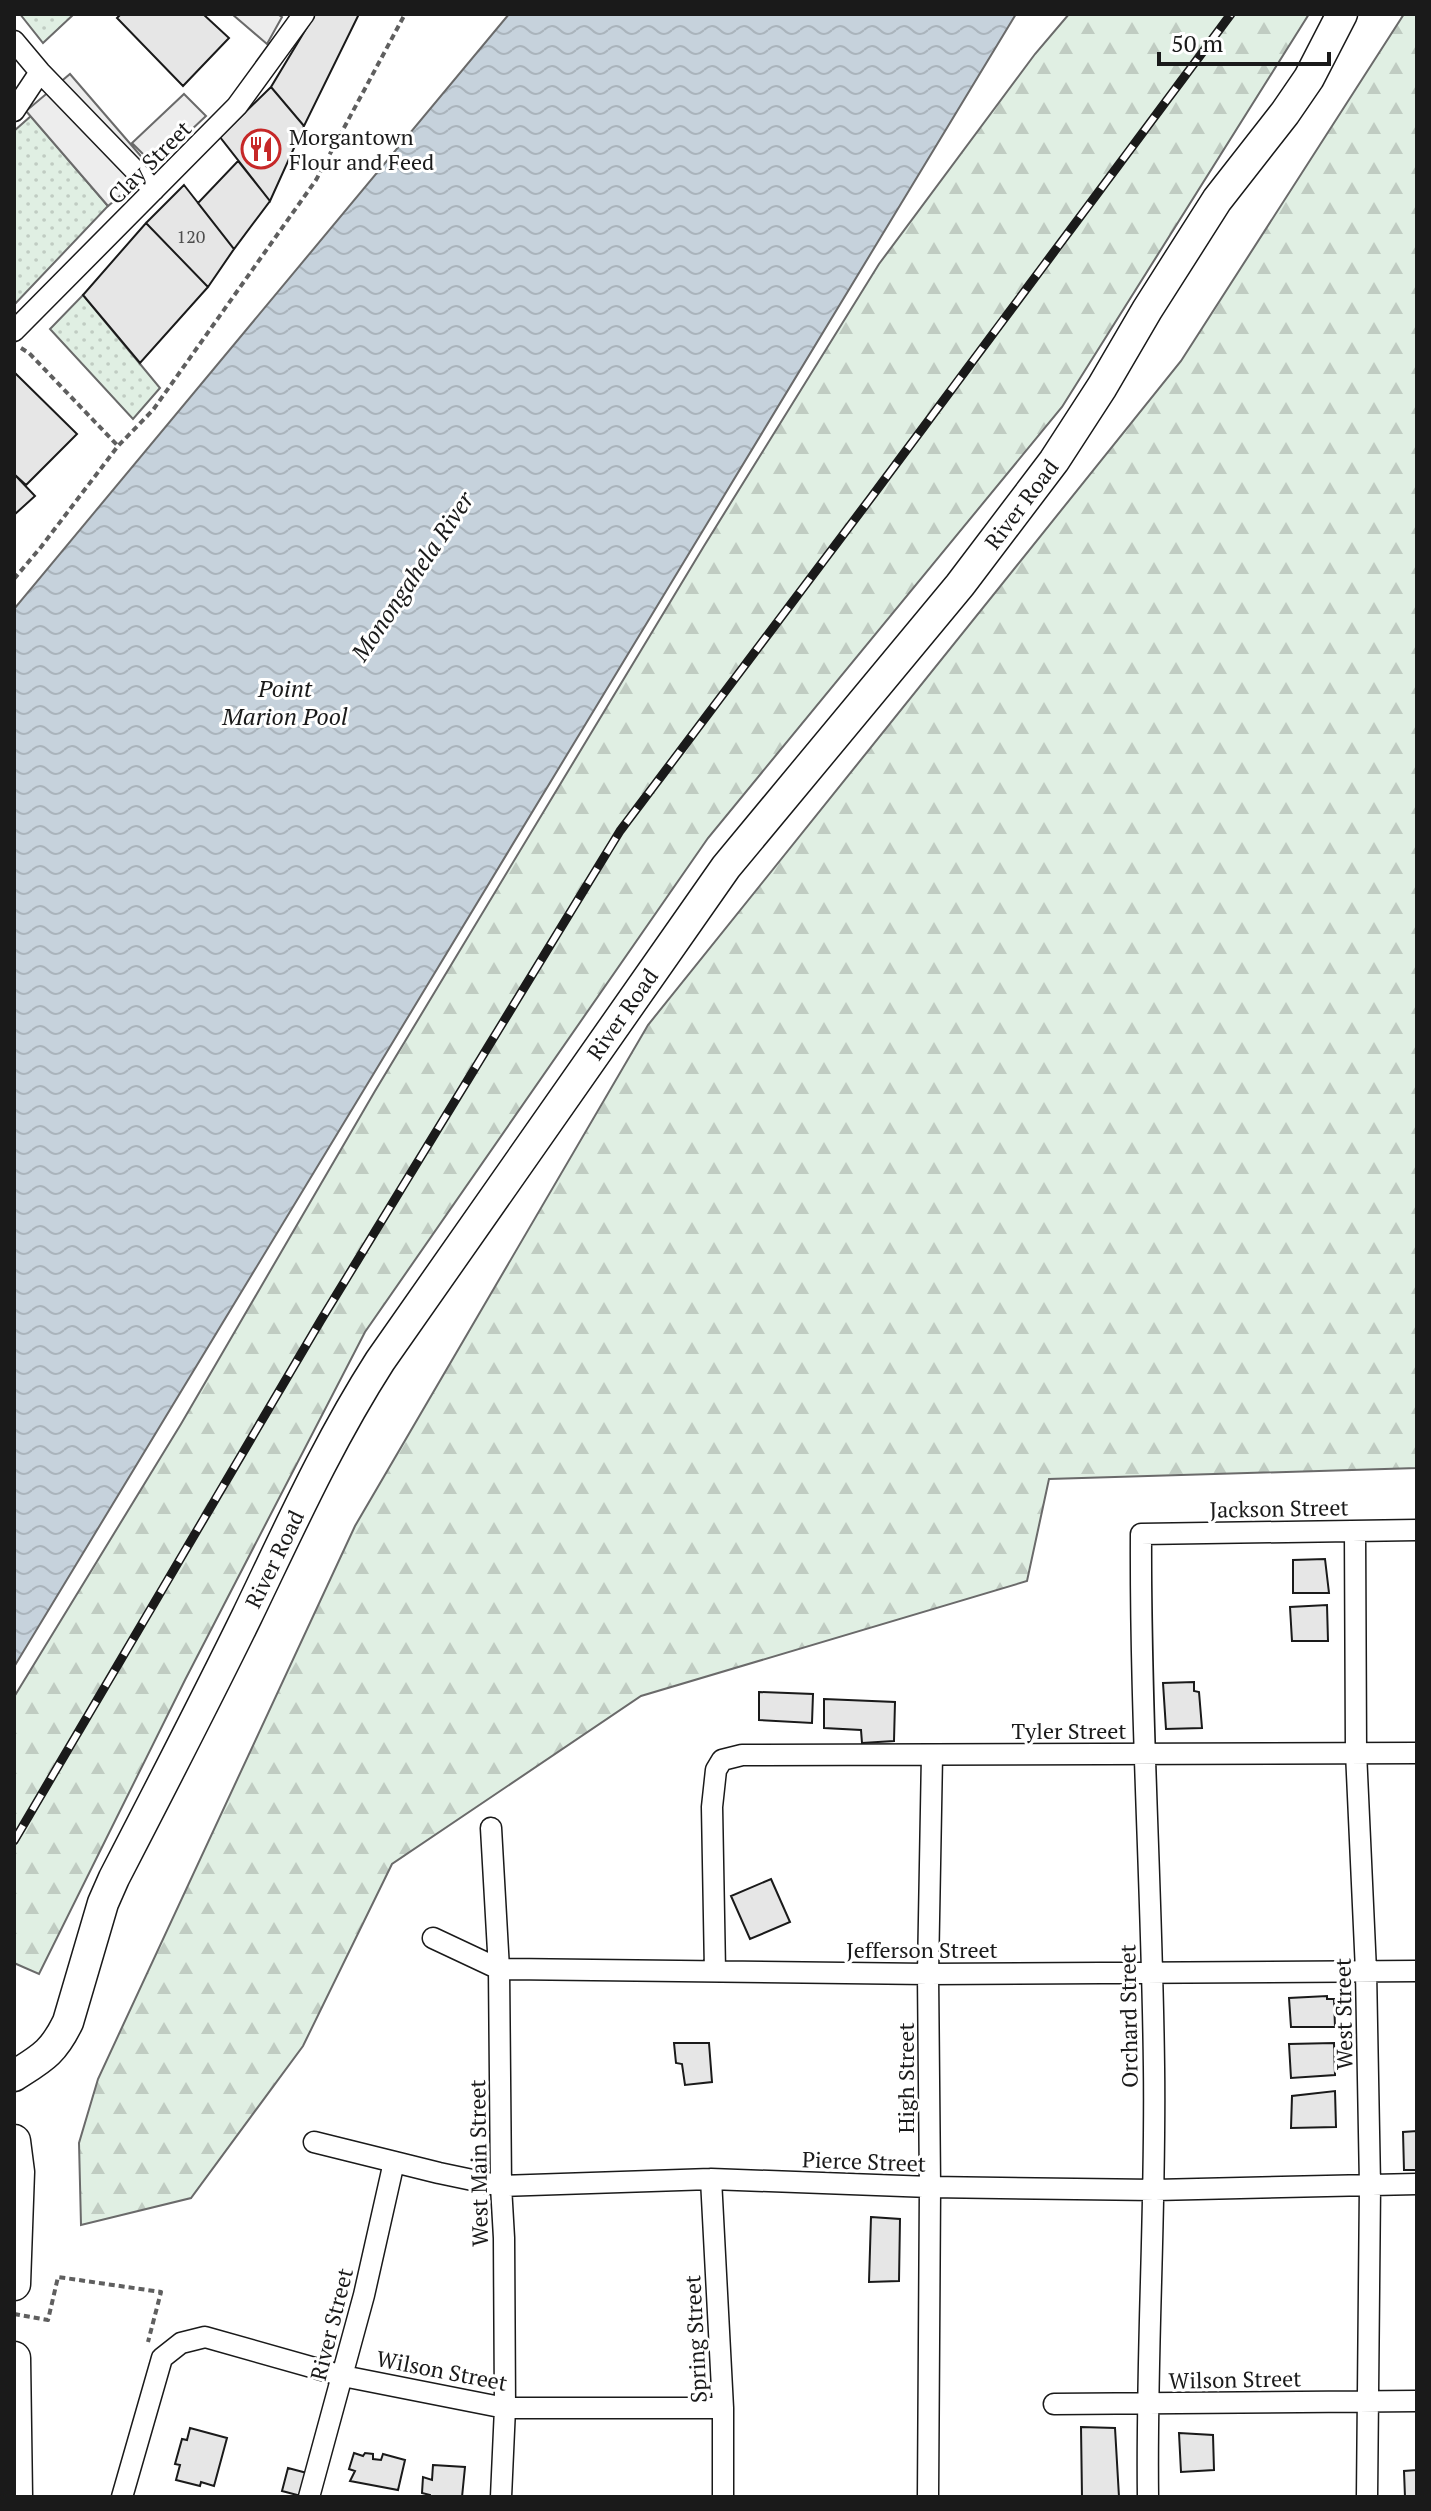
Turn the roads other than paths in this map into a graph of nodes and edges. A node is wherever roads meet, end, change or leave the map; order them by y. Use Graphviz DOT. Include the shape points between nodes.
graph roads {
  1 [pos="1342,14"];
  2 [pos="295,17"];
  3 [pos="14,41"];
  4 [pos="40,72"];
  5 [pos="14,111"];
  6 [pos="154,190"];
  7 [pos="14,331"];
  8 [pos="1417,1530"];
  9 [pos="1355,1531"];
  10 [pos="1141,1534"];
  11 [pos="1356,1752"];
  12 [pos="1417,1753"];
  13 [pos="1143,1754"];
  14 [pos="932,1755"];
  15 [pos="491,1828"];
  16 [pos="433,1938"];
  17 [pos="499,1969"];
  18 [pos="715,1971"];
  19 [pos="1152,1971"];
  20 [pos="1366,1971"];
  21 [pos="1417,1971"];
  22 [pos="928,1974"];
  23 [pos="14,2076"];
  24 [pos="14,2141"];
  25 [pos="314,2142"];
  26 [pos="394,2162"];
  27 [pos="711,2179"];
  28 [pos="1417,2184"];
  29 [pos="1370,2185"];
  30 [pos="501,2186"];
  31 [pos="930,2187"];
  32 [pos="1155,2190"];
  33 [pos="14,2262"];
  34 [pos="14,2284"];
  35 [pos="14,2358"];
  36 [pos="343,2376"];
  37 [pos="14,2378"];
  38 [pos="1417,2401"];
  39 [pos="1368,2402"];
  40 [pos="1054,2404"];
  41 [pos="1150,2404"];
  42 [pos="505,2408"];
  43 [pos="723,2408"];
  44 [pos="16,2497"];
  45 [pos="122,2497"];
  46 [pos="309,2497"];
  47 [pos="501,2497"];
  48 [pos="723,2497"];
  49 [pos="928,2497"];
  50 [pos="1148,2497"];
  51 [pos="1367,2497"];
  1 -- 23 [label="street, River Road" via="1309,78 1181,254 1054,461 960,585 726,867 380,1361 315,1473 114,1878 60,2039 48,2054"];
  2 -- 6 [label="street, Clay Street" via="237,106"];
  3 -- 4 [label="street"];
  4 -- 5 [label="street"];
  4 -- 6 [label="street"];
  6 -- 7 [label="street, Clay Street"];
  8 -- 9 [label="street, Jackson Street"];
  9 -- 10 [label="street, Jackson Street"];
  9 -- 11 [label="street, West Street"];
  10 -- 13 [label="street, Orchard Street"];
  11 -- 12 [label="street, Tyler Street"];
  11 -- 13 [label="street, Tyler Street"];
  11 -- 20 [label="street, West Street"];
  13 -- 14 [label="street, Tyler Street"];
  13 -- 19 [label="street, Orchard Street"];
  14 -- 18 [label="street, Tyler Street" via="742,1755 722,1760 712,1807"];
  14 -- 22 [label="street, High Street"];
  15 -- 17 [label="street, West Main Street"];
  16 -- 17 [label="street, Jefferson Street"];
  17 -- 18 [label="street, Jefferson Street"];
  17 -- 30 [label="street, West Main Street"];
  18 -- 22 [label="street, Jefferson Street"];
  19 -- 20 [label="street, Jefferson Street"];
  19 -- 22 [label="street, Jefferson Street"];
  19 -- 32 [label="street, Orchard Street"];
  20 -- 21 [label="street, Jefferson Street"];
  20 -- 29 [label="street, West Street"];
  22 -- 31 [label="street, High Street"];
  24 -- 33 [label="main road"];
  25 -- 26 [label="street, Pierce Street"];
  26 -- 30 [label="street, Pierce Street"];
  26 -- 36 [label="street, River Street"];
  27 -- 30 [label="street, Pierce Street"];
  27 -- 31 [label="street, Pierce Street"];
  27 -- 43 [label="street, Spring Street"];
  28 -- 29 [label="street, Pierce Street"];
  29 -- 32 [label="street, Pierce Street"];
  29 -- 39 [label="street, West Street"];
  30 -- 42 [label="street, West Main Street"];
  31 -- 32 [label="street, Pierce Street"];
  31 -- 49 [label="street, High Street"];
  32 -- 41 [label="street, Orchard Street"];
  33 -- 34 [label="main road"];
  35 -- 37 [label="main road"];
  36 -- 42 [label="street, Wilson Street"];
  36 -- 45 [label="street, Wilson Street" via="205,2337 181,2343 162,2358"];
  36 -- 46 [label="street, River Street"];
  37 -- 44 [label="main road"];
  38 -- 39 [label="street, Wilson Street"];
  39 -- 41 [label="street, Wilson Street"];
  39 -- 51 [label="street, West Street"];
  40 -- 41 [label="street, Wilson Street"];
  41 -- 50 [label="street, Orchard Street"];
  42 -- 43 [label="street, Wilson Street"];
  42 -- 47 [label="street, West Main Street"];
  43 -- 48 [label="street, Spring Street"];
}
